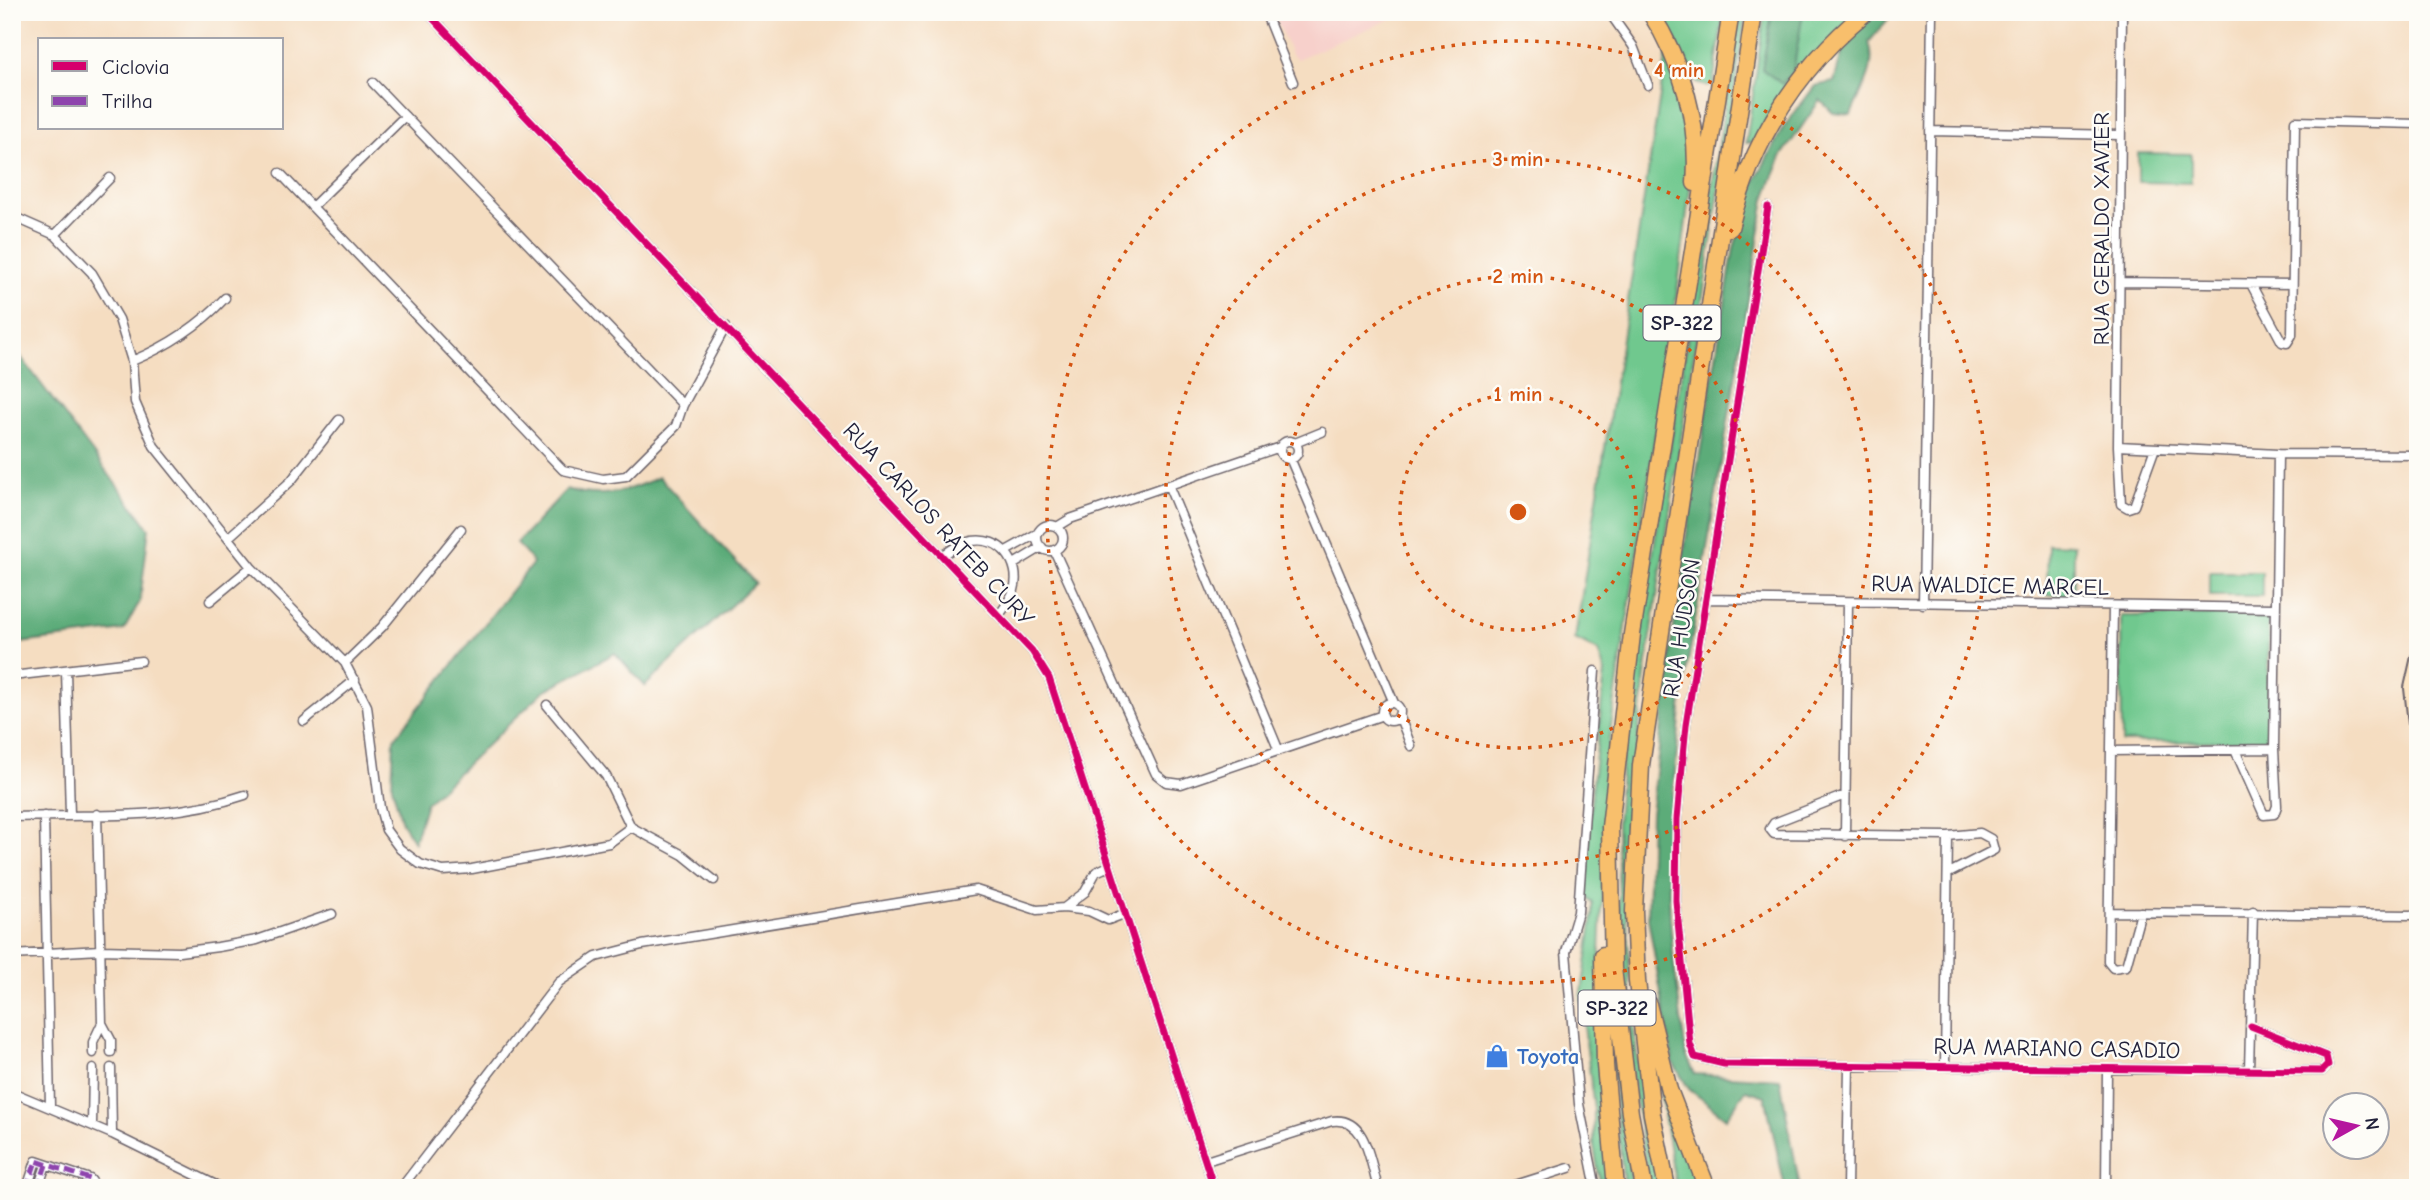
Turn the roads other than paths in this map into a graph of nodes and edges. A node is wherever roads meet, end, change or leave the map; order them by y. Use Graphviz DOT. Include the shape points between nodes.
graph roads {
  1 [pos="427,12"];
  2 [pos="1265,12"];
  3 [pos="1609,12"];
  4 [pos="1650,12"];
  5 [pos="1731,12"];
  6 [pos="1754,12"];
  7 [pos="1866,12"];
  8 [pos="1932,12"];
  9 [pos="2123,12"];
  10 [pos="1293,82"];
  11 [pos="373,83"];
  12 [pos="1648,85"];
  13 [pos="405,116"];
  14 [pos="2418,124"];
  15 [pos="1930,131"];
  16 [pos="2120,135"];
  17 [pos="280,173"];
  18 [pos="110,178"];
  19 [pos="312,206"];
  20 [pos="1768,207"];
  21 [pos="12,216"];
  22 [pos="55,235"];
  23 [pos="2120,282"];
  24 [pos="2251,284"];
  25 [pos="2292,284"];
  26 [pos="225,298"];
  27 [pos="1683,322"];
  28 [pos="1707,322"];
  29 [pos="726,326"];
  30 [pos="132,361"];
  31 [pos="684,405"];
  32 [pos="339,420"];
  33 [pos="1322,432"];
  34 [pos="1295,443"];
  35 [pos="2118,446"];
  36 [pos="1280,447"];
  37 [pos="2155,448"];
  38 [pos="2278,454"];
  39 [pos="2418,455"];
  40 [pos="1290,458"];
  41 [pos="1169,487"];
  42 [pos="1057,527"];
  43 [pos="461,529"];
  44 [pos="1038,533"];
  45 [pos="229,537"];
  46 [pos="1042,548"];
  47 [pos="1054,550"];
  48 [pos="1006,551"];
  49 [pos="942,556"];
  50 [pos="1014,564"];
  51 [pos="251,567"];
  52 [pos="1705,599"];
  53 [pos="210,601"];
  54 [pos="1848,602"];
  55 [pos="1923,604"];
  56 [pos="2113,607"];
  57 [pos="2274,608"];
  58 [pos="1000,614"];
  59 [pos="2418,657"];
  60 [pos="141,661"];
  61 [pos="345,663"];
  62 [pos="66,670"];
  63 [pos="1595,671"];
  64 [pos="12,676"];
  65 [pos="355,680"];
  66 [pos="1394,703"];
  67 [pos="547,705"];
  68 [pos="1383,715"];
  69 [pos="1399,715"];
  70 [pos="304,721"];
  71 [pos="1411,746"];
  72 [pos="2274,749"];
  73 [pos="2235,750"];
  74 [pos="2418,750"];
  75 [pos="1279,751"];
  76 [pos="2111,751"];
  77 [pos="1845,795"];
  78 [pos="245,796"];
  79 [pos="70,814"];
  80 [pos="97,814"];
  81 [pos="44,816"];
  82 [pos="12,817"];
  83 [pos="631,827"];
  84 [pos="1610,827"];
  85 [pos="1845,836"];
  86 [pos="1948,836"];
  87 [pos="1109,866"];
  88 [pos="1949,873"];
  89 [pos="713,880"];
  90 [pos="1085,892"];
  91 [pos="1064,908"];
  92 [pos="1089,911"];
  93 [pos="1634,911"];
  94 [pos="2253,911"];
  95 [pos="2109,912"];
  96 [pos="2141,912"];
  97 [pos="332,914"];
  98 [pos="1124,914"];
  99 [pos="2414,915"];
  100 [pos="100,950"];
  101 [pos="47,953"];
  102 [pos="12,955"];
  103 [pos="102,1023"];
  104 [pos="2251,1026"];
  105 [pos="111,1052"];
  106 [pos="93,1053"];
  107 [pos="1695,1057"];
  108 [pos="1945,1065"];
  109 [pos="1849,1066"];
  110 [pos="111,1068"];
  111 [pos="93,1069"];
  112 [pos="2107,1069"];
  113 [pos="2249,1070"];
  114 [pos="12,1092"];
  115 [pos="50,1107"];
  116 [pos="92,1125"];
  117 [pos="112,1134"];
  118 [pos="1206,1161"];
  119 [pos="46,1165"];
  120 [pos="1569,1168"];
  121 [pos="29,1184"];
  122 [pos="88,1184"];
  123 [pos="39,1186"];
  124 [pos="50,1188"];
  125 [pos="97,1188"];
  126 [pos="222,1188"];
  127 [pos="401,1188"];
  128 [pos="1214,1188"];
  129 [pos="1378,1188"];
  130 [pos="1506,1188"];
  131 [pos="1596,1188"];
  132 [pos="1616,1188"];
  133 [pos="1644,1188"];
  134 [pos="1667,1188"];
  135 [pos="1707,1188"];
  136 [pos="1847,1188"];
  137 [pos="2106,1188"];
  1 -- 29 [label="street, RUA CARLOS RATEB CURY"];
  2 -- 10 [label="street"];
  3 -- 12 [label="street" via="1633,46"];
  4 -- 27 [label="highway" via="1681,75 1696,154"];
  5 -- 27 [label="highway, SP-322"];
  6 -- 28 [label="highway, SP-322"];
  7 -- 28 [label="highway" via="1790,93 1758,145 1739,190"];
  8 -- 15 [label="street"];
  9 -- 16 [label="street, RUA GERALDO XAVIER"];
  11 -- 13 [label="street"];
  13 -- 19 [label="street"];
  13 -- 31 [label="street"];
  14 -- 25 [label="street" via="2295,121"];
  15 -- 16 [label="street"];
  15 -- 55 [label="street"];
  16 -- 23 [label="street, RUA GERALDO XAVIER"];
  17 -- 19 [label="street"];
  18 -- 22 [label="street"];
  19 -- 31 [label="street" via="563,470 603,479 626,476 677,426"];
  20 -- 52 [label="street, RUA HUDSON"];
  21 -- 22 [label="street"];
  22 -- 30 [label="street" via="92,273 119,319"];
  23 -- 24 [label="street"];
  23 -- 35 [label="street, RUA GERALDO XAVIER"];
  24 -- 25 [label="street"];
  24 -- 25 [label="street" via="2282,342 2287,343 2292,335"];
  26 -- 30 [label="street" via="164,348"];
  27 -- 84 [label="highway, SP-322" via="1632,634"];
  28 -- 93 [label="highway, SP-322" via="1641,765"];
  29 -- 31 [label="street"];
  29 -- 49 [label="street, RUA CARLOS RATEB CURY"];
  30 -- 45 [label="street" via="135,402 154,446"];
  32 -- 45 [label="street" via="291,481"];
  33 -- 34 [label="street"];
  34 -- 36 [label="street" via="1286,441"];
  34 -- 40 [label="street" via="1297,451"];
  35 -- 37 [label="street"];
  35 -- 37 [label="street, RUA GERALDO XAVIER" via="2121,504 2128,508 2134,506"];
  36 -- 40 [label="street" via="1282,456"];
  36 -- 41 [label="street"];
  37 -- 38 [label="street"];
  38 -- 39 [label="street"];
  38 -- 57 [label="street"];
  40 -- 66 [label="street"];
  41 -- 42 [label="street"];
  41 -- 75 [label="street"];
  42 -- 44 [label="street" via="1046,526"];
  42 -- 47 [label="street" via="1062,541"];
  43 -- 61 [label="street" via="382,626"];
  44 -- 46 [label="street"];
  44 -- 48 [label="street"];
  45 -- 51 [label="street"];
  46 -- 47 [label="street"];
  46 -- 50 [label="street"];
  47 -- 75 [label="street" via="1156,774 1166,782 1181,784"];
  48 -- 49 [label="street" via="975,540"];
  48 -- 50 [label="street"];
  49 -- 58 [label="street, RUA CARLOS RATEB CURY"];
  50 -- 58 [label="street" via="1014,590"];
  51 -- 53 [label="street"];
  51 -- 61 [label="street"];
  52 -- 54 [label="street, RUA WALDICE MARCEL"];
  52 -- 107 [label="street, RUA HUDSON" via="1677,819 1676,901"];
  54 -- 55 [label="street, RUA WALDICE MARCEL"];
  54 -- 77 [label="street"];
  55 -- 56 [label="street, RUA WALDICE MARCEL"];
  56 -- 57 [label="street, RUA WALDICE MARCEL"];
  56 -- 76 [label="street"];
  57 -- 72 [label="street"];
  58 -- 87 [label="street, RUA CARLOS RATEB CURY" via="1049,678"];
  59 -- 74 [label="main road" via="2411,688"];
  60 -- 62 [label="street"];
  61 -- 65 [label="street"];
  62 -- 64 [label="street"];
  62 -- 79 [label="street"];
  63 -- 131 [label="street" via="1578,912 1566,952 1579,1104"];
  65 -- 70 [label="street"];
  65 -- 83 [label="street" via="367,706 386,830 400,849 420,864 443,871 562,854 609,843"];
  66 -- 68 [label="street" via="1383,707"];
  66 -- 69 [label="street"];
  67 -- 83 [label="street" via="606,776"];
  68 -- 69 [label="street" via="1390,720"];
  68 -- 75 [label="street"];
  69 -- 71 [label="street"];
  72 -- 73 [label="street"];
  72 -- 73 [label="street" via="2277,806 2274,814 2264,815"];
  73 -- 76 [label="street"];
  76 -- 95 [label="street"];
  77 -- 85 [label="street"];
  77 -- 85 [label="street" via="1774,823 1770,829 1774,834"];
  78 -- 80 [label="street" via="169,814"];
  79 -- 80 [label="street"];
  79 -- 81 [label="street"];
  80 -- 100 [label="street"];
  81 -- 82 [label="street"];
  81 -- 101 [label="street"];
  83 -- 89 [label="street" via="683,855"];
  84 -- 132 [label="highway" via="1602,1019"];
  84 -- 133 [label="highway, SP-322" via="1613,968"];
  85 -- 86 [label="street"];
  86 -- 88 [label="street"];
  86 -- 88 [label="street" via="1980,833 1991,839 1994,850"];
  87 -- 90 [label="street" via="1096,872"];
  87 -- 98 [label="street, RUA CARLOS RATEB CURY"];
  88 -- 108 [label="street"];
  90 -- 91 [label="street"];
  90 -- 92 [label="street"];
  91 -- 92 [label="street"];
  91 -- 127 [label="street" via="1037,910 976,890 642,945 596,957 559,982"];
  92 -- 98 [label="street" via="1108,920"];
  93 -- 134 [label="highway, SP-322" via="1644,1056"];
  93 -- 135 [label="highway" via="1658,1050 1681,1126"];
  94 -- 96 [label="street"];
  94 -- 99 [label="street"];
  94 -- 104 [label="street"];
  95 -- 96 [label="street"];
  95 -- 96 [label="street" via="2108,961 2113,968 2126,965"];
  97 -- 100 [label="street" via="257,940 218,947 140,953"];
  98 -- 118 [label="street, RUA CARLOS RATEB CURY"];
  100 -- 101 [label="street"];
  100 -- 103 [label="street"];
  101 -- 102 [label="street"];
  101 -- 115 [label="street"];
  103 -- 105 [label="street" via="111,1040"];
  103 -- 106 [label="street"];
  104 -- 113 [label="street"];
  104 -- 113 [label="street, RUA MARIANO CASADIO" via="2326,1056 2328,1065 2322,1071"];
  107 -- 109 [label="street, RUA MARIANO CASADIO" via="1724,1064"];
  108 -- 109 [label="street, RUA MARIANO CASADIO"];
  108 -- 112 [label="street, RUA MARIANO CASADIO"];
  109 -- 136 [label="street"];
  110 -- 117 [label="street"];
  111 -- 116 [label="street"];
  112 -- 113 [label="street, RUA MARIANO CASADIO"];
  112 -- 137 [label="street"];
  114 -- 115 [label="street"];
  115 -- 116 [label="street"];
  116 -- 117 [label="street"];
  117 -- 126 [label="street"];
  118 -- 128 [label="street, RUA CARLOS RATEB CURY"];
  118 -- 129 [label="street" via="1343,1120 1361,1133"];
  119 -- 121 [label="street" via="36,1161"];
  119 -- 122 [label="street"];
  119 -- 123 [label="street"];
  120 -- 130 [label="street"];
  121 -- 123 [label="street"];
  122 -- 125 [label="street"];
  123 -- 124 [label="street"];
}
